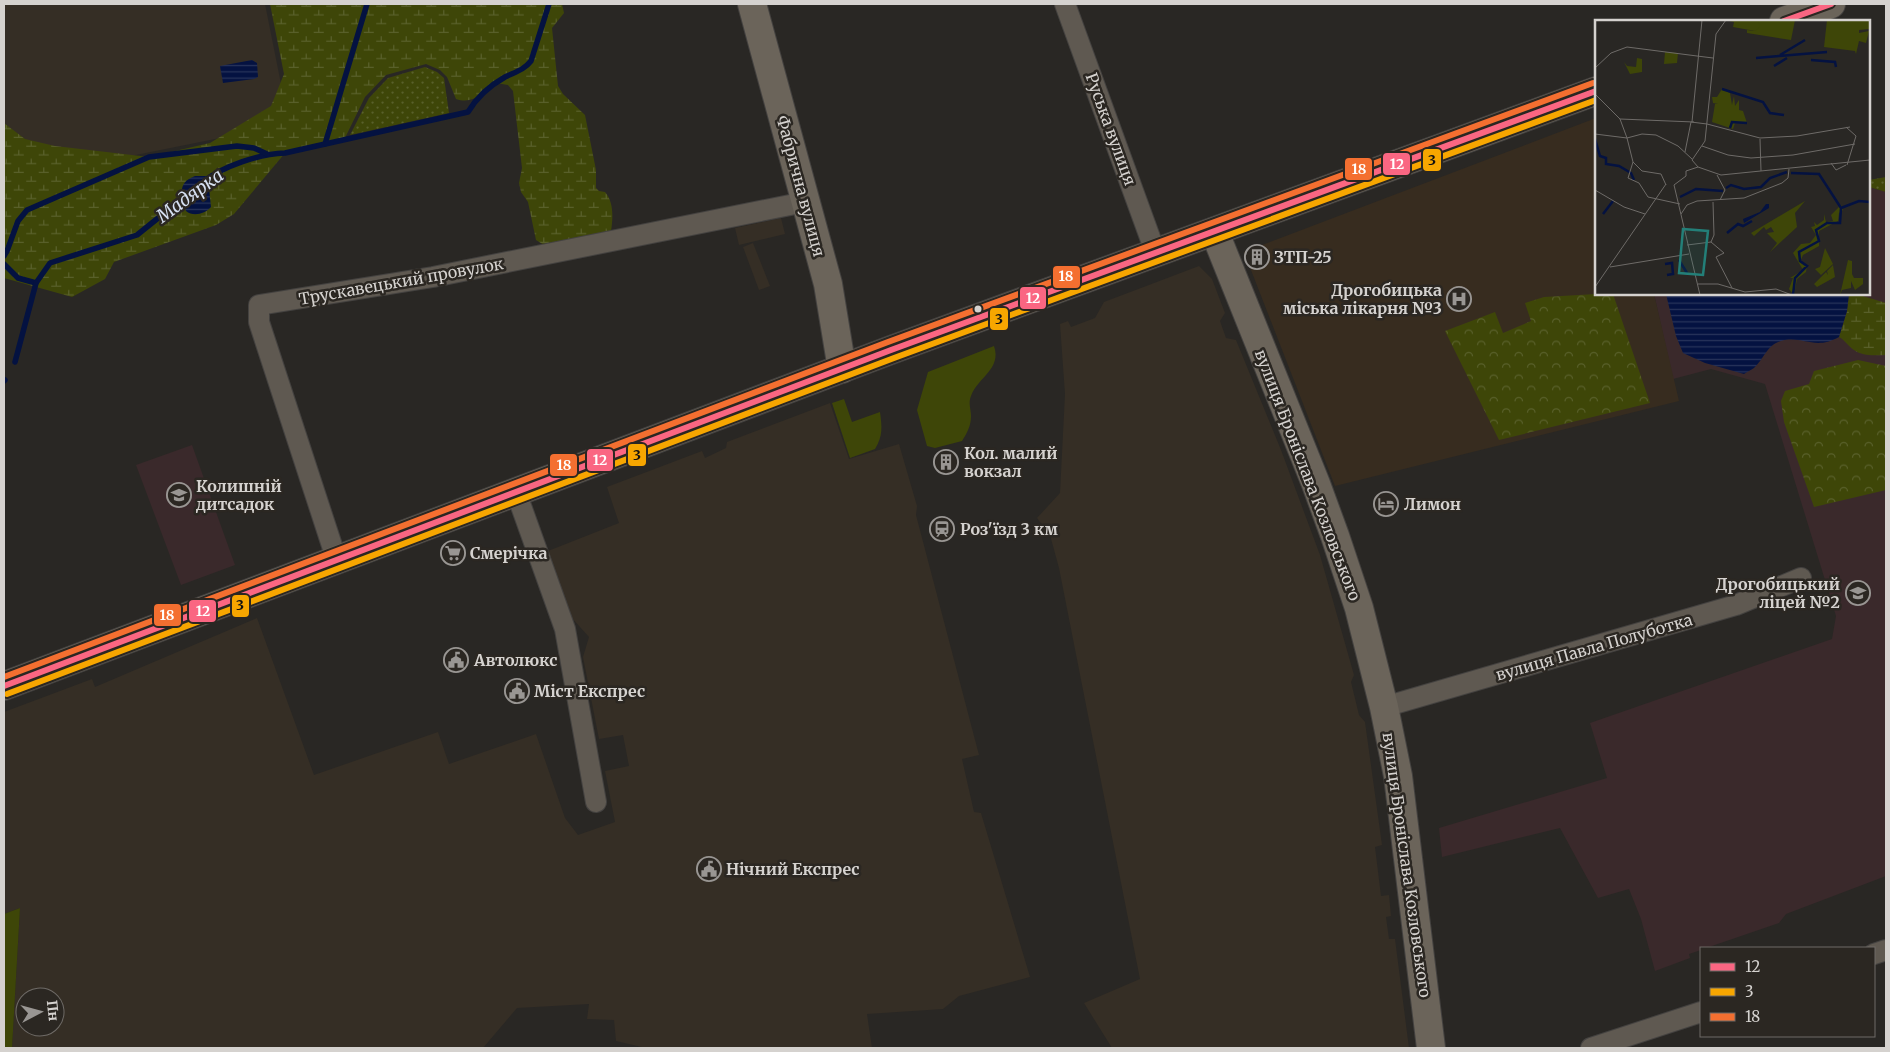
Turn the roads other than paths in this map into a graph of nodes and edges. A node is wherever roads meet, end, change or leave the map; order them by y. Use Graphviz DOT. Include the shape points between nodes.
graph roads {
  1 [pos="752,4"];
  2 [pos="1065,4"];
  3 [pos="1831,4"];
  4 [pos="1787,20"];
  5 [pos="1595,91"];
  6 [pos="805,202"];
  7 [pos="1214,233"];
  8 [pos="1156,254"];
  9 [pos="842,370"];
  10 [pos="516,492"];
  11 [pos="337,560"];
  12 [pos="1801,578"];
  13 [pos="4,686"];
  14 [pos="1384,707"];
  15 [pos="596,802"];
  16 [pos="1700,1012"];
  17 [pos="1431,1048"];
  18 [pos="1592,1048"];
  1 -- 6 [label="main road, Фабрична вулиця"];
  2 -- 8 [label="street, Руська вулиця"];
  3 -- 4 [label="main road"];
  5 -- 7 [label="main road"];
  6 -- 9 [label="main road, Фабрична вулиця" via="828,284"];
  6 -- 11 [label="street, Трускавецький провулок" via="433,277 258,305 259,322"];
  7 -- 8 [label="main road"];
  7 -- 14 [label="main road, вулиця Броніслава Козловського" via="1335,536 1359,608"];
  8 -- 9 [label="main road"];
  9 -- 10 [label="main road"];
  10 -- 11 [label="main road"];
  10 -- 15 [label="street" via="565,629"];
  11 -- 13 [label="main road"];
  12 -- 14 [label="street, вулиця Павла Полуботка" via="1736,605"];
  14 -- 17 [label="main road, вулиця Броніслава Козловського" via="1398,776"];
  16 -- 18 [label="street"];
}
